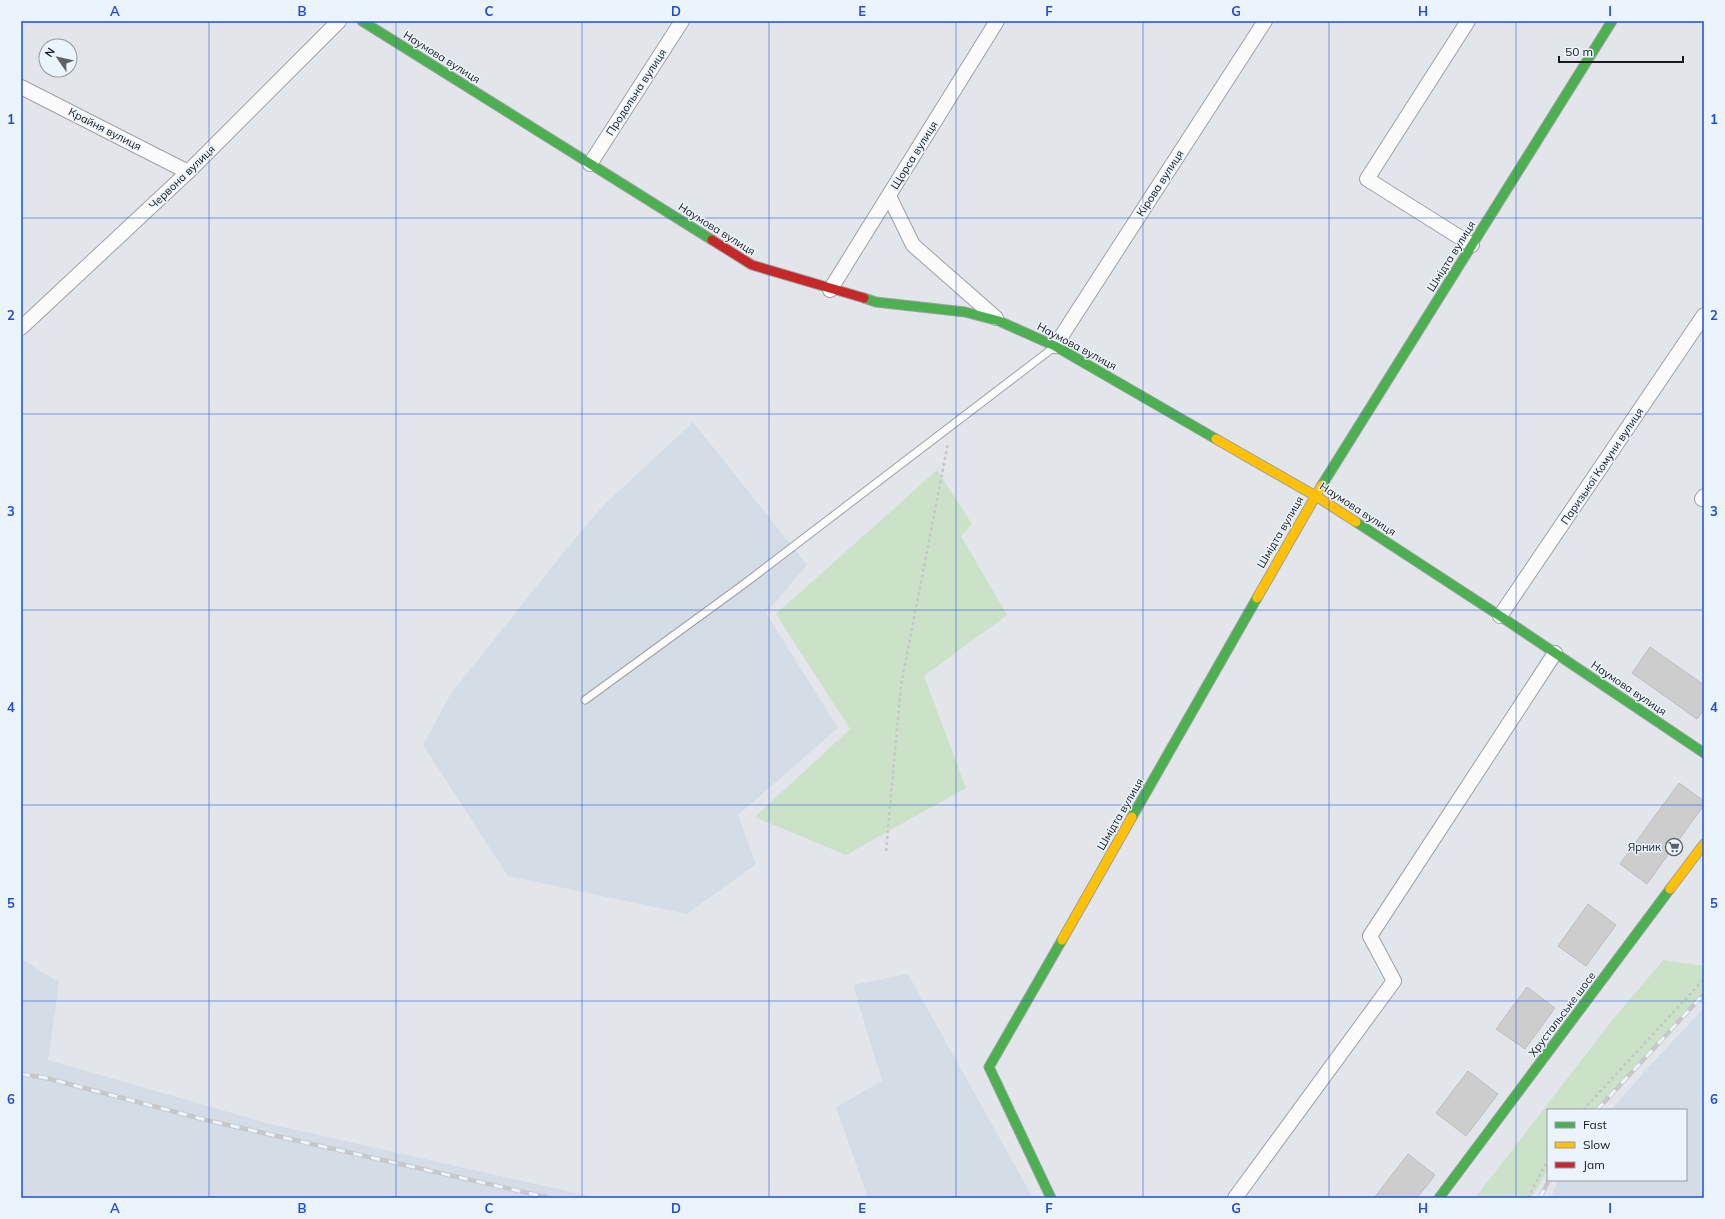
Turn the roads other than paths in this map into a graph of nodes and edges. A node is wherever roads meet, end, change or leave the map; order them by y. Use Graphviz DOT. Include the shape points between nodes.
graph roads {
  1 [pos="339,21"];
  2 [pos="362,21"];
  3 [pos="682,21"];
  4 [pos="998,21"];
  5 [pos="1265,21"];
  6 [pos="1468,21"];
  7 [pos="1612,21"];
  8 [pos="21,86"];
  9 [pos="590,164"];
  10 [pos="188,172"];
  11 [pos="889,196"];
  12 [pos="1472,244"];
  13 [pos="830,290"];
  14 [pos="1704,315"];
  15 [pos="998,321"];
  16 [pos="21,328"];
  17 [pos="1055,346"];
  18 [pos="1315,496"];
  19 [pos="1500,616"];
  20 [pos="1555,653"];
  21 [pos="585,700"];
  22 [pos="1704,753"];
  23 [pos="1704,844"];
  24 [pos="1051,1198"];
  25 [pos="1235,1198"];
  26 [pos="1439,1198"];
  1 -- 10 [label="street, Червона вулиця"];
  2 -- 9 [label="street, Наумова вулиця"];
  3 -- 9 [label="street, Продольна вулиця"];
  4 -- 11 [label="street, Щорса вулиця"];
  5 -- 17 [label="street, Кірова вулиця"];
  6 -- 12 [label="street" via="1367,179"];
  7 -- 12 [label="street, Шмідта вулиця"];
  8 -- 10 [label="street, Крайня вулиця"];
  9 -- 13 [label="street, Наумова вулиця" via="752,265"];
  10 -- 16 [label="street, Червона вулиця"];
  11 -- 13 [label="street, Щорса вулиця"];
  11 -- 15 [label="street" via="913,245"];
  12 -- 18 [label="street, Шмідта вулиця"];
  13 -- 15 [label="street, Наумова вулиця" via="876,302 965,312"];
  14 -- 19 [label="street, Паризької Комуни вулиця"];
  15 -- 17 [label="street, Наумова вулиця"];
  17 -- 18 [label="street, Наумова вулиця"];
  17 -- 21 [label="lane" via="744,584"];
  18 -- 19 [label="street, Наумова вулиця"];
  18 -- 24 [label="street, Шмідта вулиця" via="990,1067"];
  19 -- 20 [label="street, Наумова вулиця"];
  20 -- 22 [label="street, Наумова вулиця"];
  20 -- 25 [label="street" via="1370,936 1394,981"];
  23 -- 26 [label="street, Хрустальське шосе"];
}
